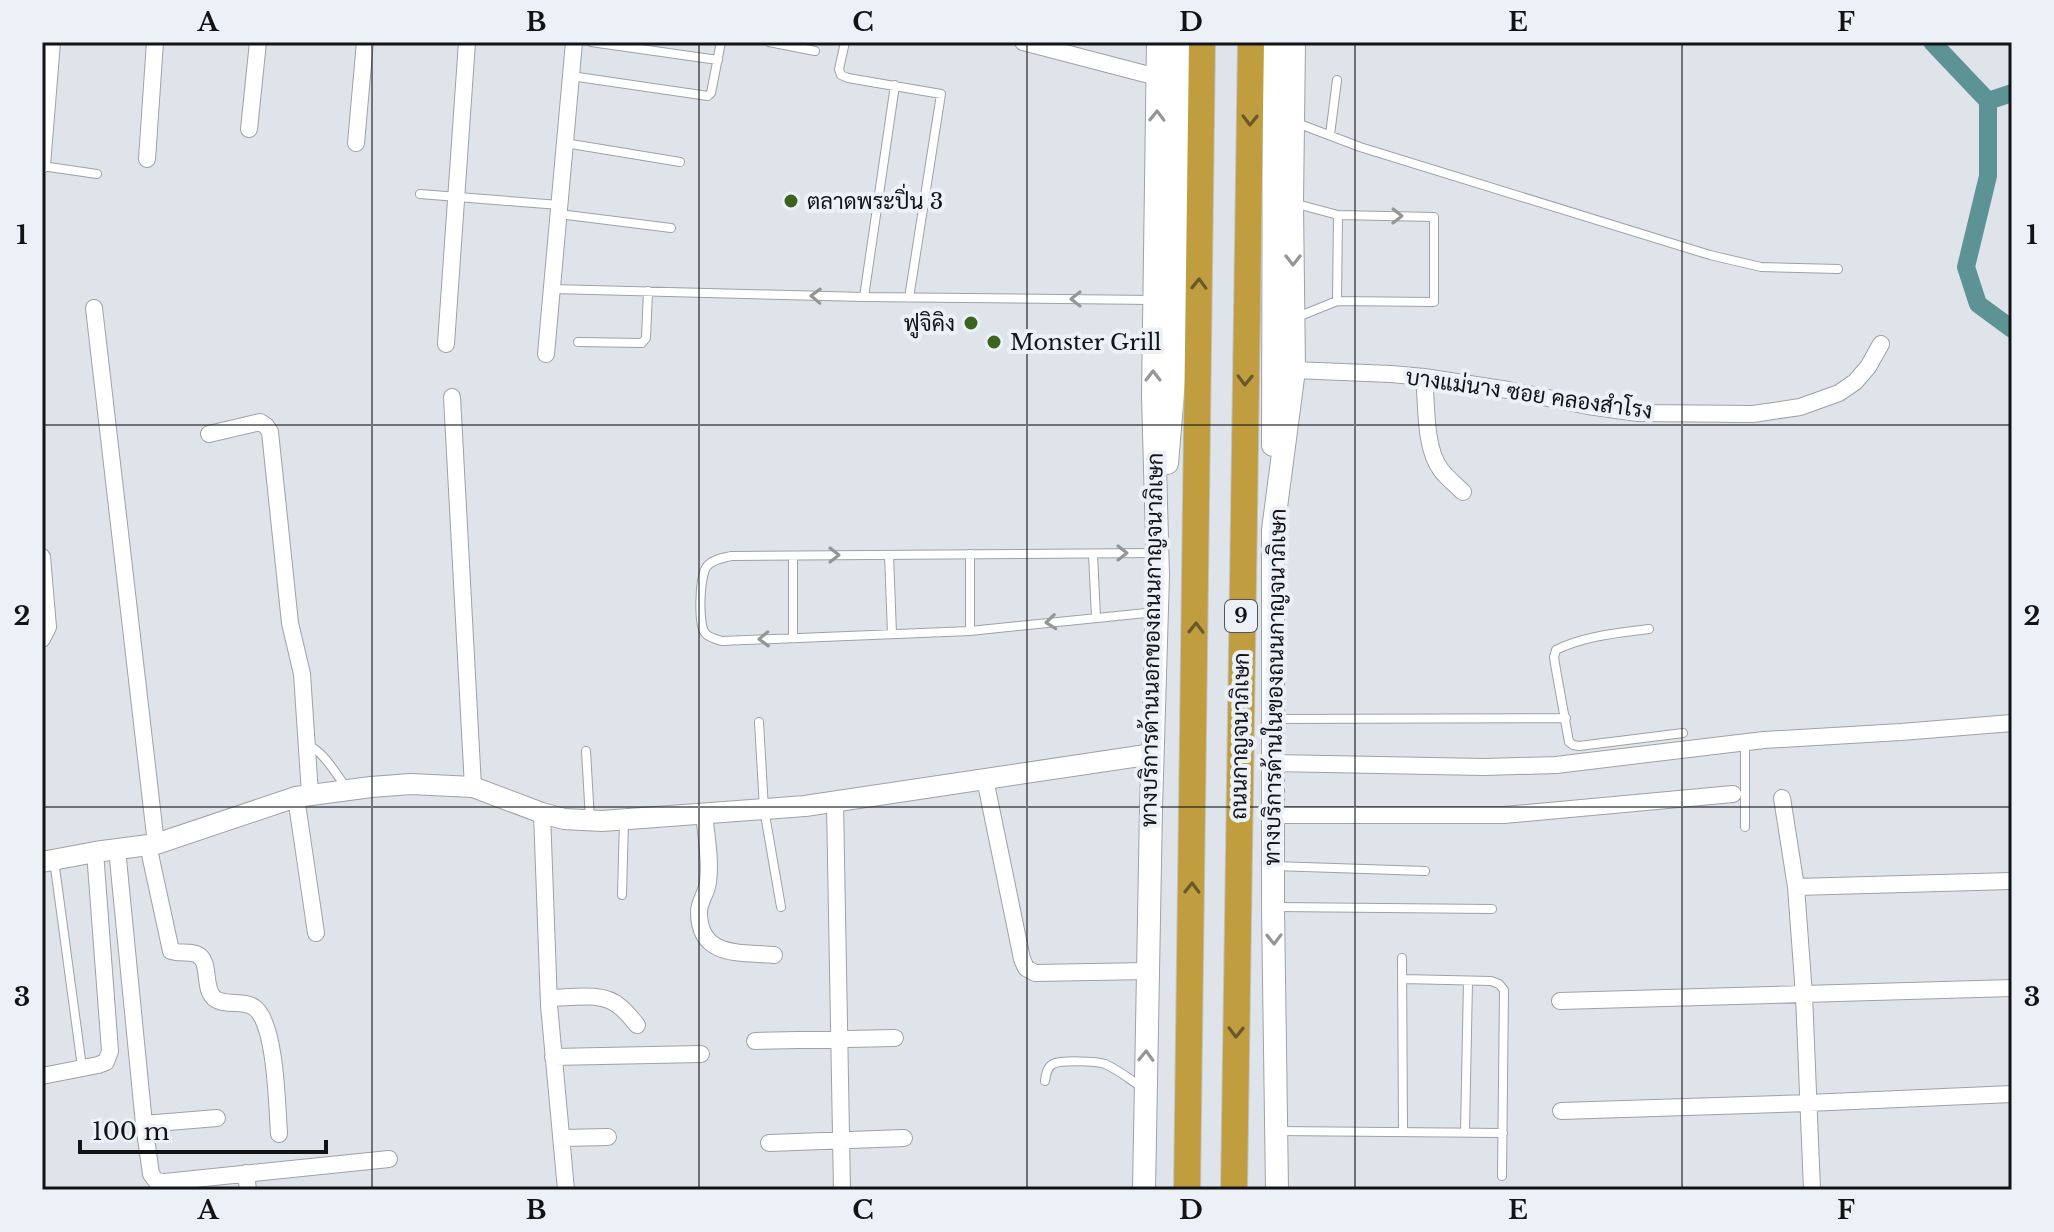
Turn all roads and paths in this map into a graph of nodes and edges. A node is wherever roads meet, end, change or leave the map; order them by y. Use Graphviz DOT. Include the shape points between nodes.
graph roads {
  1 [pos="52,42"];
  2 [pos="155,42"];
  3 [pos="258,42"];
  4 [pos="365,42"];
  5 [pos="467,42"];
  6 [pos="574,42"];
  7 [pos="591,42"];
  8 [pos="721,42"];
  9 [pos="769,42"];
  10 [pos="845,42"];
  11 [pos="1023,42"];
  12 [pos="1158,42"];
  13 [pos="1180,42"];
  14 [pos="1202,42"];
  15 [pos="1251,42"];
  16 [pos="1274,42"];
  17 [pos="1294,42"];
  18 [pos="631,45"];
  19 [pos="815,51"];
  20 [pos="718,60"];
  21 [pos="571,76"];
  22 [pos="1157,77"];
  23 [pos="1337,80"];
  24 [pos="895,85"];
  25 [pos="1293,122"];
  26 [pos="249,129"];
  27 [pos="1330,135"];
  28 [pos="356,143"];
  29 [pos="565,143"];
  30 [pos="147,159"];
  31 [pos="680,162"];
  32 [pos="42,166"];
  33 [pos="97,174"];
  34 [pos="420,194"];
  35 [pos="455,197"];
  36 [pos="1292,203"];
  37 [pos="559,210"];
  38 [pos="1338,215"];
  39 [pos="671,228"];
  40 [pos="1838,269"];
  41 [pos="553,289"];
  42 [pos="648,291"];
  43 [pos="864,297"];
  44 [pos="909,298"];
  45 [pos="1154,300"];
  46 [pos="1337,301"];
  47 [pos="94,308"];
  48 [pos="1294,318"];
  49 [pos="578,342"];
  50 [pos="446,344"];
  51 [pos="1881,344"];
  52 [pos="546,354"];
  53 [pos="1294,370"];
  54 [pos="1424,377"];
  55 [pos="452,397"];
  56 [pos="209,434"];
  57 [pos="1463,492"];
  58 [pos="1273,530"];
  59 [pos="970,554"];
  60 [pos="1093,554"];
  61 [pos="889,555"];
  62 [pos="793,556"];
  63 [pos="42,557"];
  64 [pos="1157,564"];
  65 [pos="1157,612"];
  66 [pos="1096,618"];
  67 [pos="1649,629"];
  68 [pos="970,631"];
  69 [pos="892,634"];
  70 [pos="793,638"];
  71 [pos="42,639"];
  72 [pos="1566,718"];
  73 [pos="1274,719"];
  74 [pos="759,722"];
  75 [pos="2012,723"];
  76 [pos="1683,733"];
  77 [pos="1745,742"];
  78 [pos="307,745"];
  79 [pos="586,751"];
  80 [pos="1153,754"];
  81 [pos="1273,763"];
  82 [pos="985,779"];
  83 [pos="473,787"];
  84 [pos="348,789"];
  85 [pos="1733,794"];
  86 [pos="303,796"];
  87 [pos="1782,798"];
  88 [pos="835,803"];
  89 [pos="764,809"];
  90 [pos="542,813"];
  91 [pos="704,813"];
  92 [pos="1273,815"];
  93 [pos="624,819"];
  94 [pos="590,821"];
  95 [pos="1745,827"];
  96 [pos="152,844"];
  97 [pos="117,849"];
  98 [pos="95,852"];
  99 [pos="48,861"];
  100 [pos="1273,866"];
  101 [pos="1425,871"];
  102 [pos="2012,881"];
  103 [pos="1796,887"];
  104 [pos="622,895"];
  105 [pos="781,907"];
  106 [pos="1273,907"];
  107 [pos="1492,909"];
  108 [pos="316,933"];
  109 [pos="774,955"];
  110 [pos="1402,958"];
  111 [pos="1148,971"];
  112 [pos="1402,979"];
  113 [pos="1468,981"];
  114 [pos="2012,988"];
  115 [pos="1804,995"];
  116 [pos="549,998"];
  117 [pos="1560,1001"];
  118 [pos="637,1025"];
  119 [pos="895,1038"];
  120 [pos="838,1039"];
  121 [pos="755,1041"];
  122 [pos="701,1054"];
  123 [pos="553,1057"];
  124 [pos="82,1068"];
  125 [pos="42,1076"];
  126 [pos="1045,1081"];
  127 [pos="1145,1090"];
  128 [pos="2012,1094"];
  129 [pos="1808,1103"];
  130 [pos="1561,1111"];
  131 [pos="217,1118"];
  132 [pos="144,1124"];
  133 [pos="1276,1131"];
  134 [pos="1403,1131"];
  135 [pos="1465,1132"];
  136 [pos="1503,1133"];
  137 [pos="279,1134"];
  138 [pos="608,1137"];
  139 [pos="562,1138"];
  140 [pos="904,1138"];
  141 [pos="842,1140"];
  142 [pos="769,1143"];
  143 [pos="389,1159"];
  144 [pos="1502,1176"];
  145 [pos="247,1181"];
  146 [pos="566,1190"];
  147 [pos="842,1190"];
  148 [pos="1144,1190"];
  149 [pos="1187,1190"];
  150 [pos="1234,1190"];
  151 [pos="1277,1190"];
  152 [pos="1812,1190"];
  1 -- 32 [label="street"];
  2 -- 30 [label="street"];
  3 -- 26 [label="street"];
  4 -- 28 [label="street"];
  5 -- 35 [label="street"];
  6 -- 21 [label="street"];
  7 -- 18 [label="lane"];
  8 -- 20 [label="lane"];
  9 -- 19 [label="lane"];
  10 -- 24 [label="lane" via="841,75"];
  11 -- 22 [label="street"];
  12 -- 22 [label="main road, ทางบริการด้านนอกของถนนกาญจนาภิเษก"];
  13 -- 64 [label="main road" via="1175,368"];
  149 -- 14 [label="highway, ถนนกาญจนาภิเษก / 9, one-way"];
  15 -- 150 [label="highway, ถนนกาญจนาภิเษก / 9, one-way"];
  16 -- 58 [label="main road"];
  17 -- 25 [label="main road, ทางบริการด้านในของถนนกาญจนาภิเษก"];
  18 -- 20 [label="lane"];
  20 -- 21 [label="lane" via="711,93 703,96"];
  21 -- 29 [label="street"];
  45 -- 22 [label="main road, ทางบริการด้านนอกของถนนกาญจนาภิเษก, one-way"];
  23 -- 27 [label="lane"];
  24 -- 43 [label="lane"];
  24 -- 44 [label="lane" via="941,94"];
  25 -- 27 [label="lane"];
  25 -- 36 [label="main road, ทางบริการด้านในของถนนกาญจนาภิเษก"];
  27 -- 40 [label="lane" via="1710,255 1761,267"];
  29 -- 31 [label="lane"];
  29 -- 37 [label="street"];
  32 -- 33 [label="lane"];
  34 -- 35 [label="lane"];
  35 -- 37 [label="lane"];
  35 -- 50 [label="street"];
  36 -- 38 [label="lane"];
  36 -- 48 [label="main road, ทางบริการด้านในของถนนกาญจนาภิเษก, one-way"];
  37 -- 39 [label="lane"];
  37 -- 41 [label="street"];
  38 -- 46 [label="lane"];
  38 -- 46 [label="lane, one-way" via="1434,217 1434,302"];
  41 -- 42 [label="lane"];
  41 -- 52 [label="street"];
  43 -- 42 [label="lane, one-way"];
  42 -- 49 [label="lane" via="642,343"];
  43 -- 44 [label="lane"];
  45 -- 44 [label="lane, one-way"];
  64 -- 45 [label="main road, ทางบริการด้านนอกของถนนกาญจนาภิเษก, one-way"];
  46 -- 48 [label="lane"];
  47 -- 96 [label="street"];
  48 -- 53 [label="main road, ทางบริการด้านในของถนนกาญจนาภิเษก"];
  51 -- 54 [label="street, บางแม่นาง ซอย คลองสำโรง" via="1868,367 1839,393 1800,407 1753,414 1638,413"];
  53 -- 54 [label="street, บางแม่นาง ซอย คลองสำโรง"];
  53 -- 58 [label="main road, ทางบริการด้านในของถนนกาญจนาภิเษก"];
  54 -- 57 [label="street" via="1432,453 1441,471"];
  55 -- 83 [label="street"];
  56 -- 78 [label="street" via="260,422 270,432"];
  58 -- 73 [label="main road, ทางบริการด้านในของถนนกาญจนาภิเษก"];
  59 -- 60 [label="lane"];
  59 -- 61 [label="lane"];
  59 -- 68 [label="lane"];
  60 -- 64 [label="lane, one-way"];
  60 -- 66 [label="lane"];
  62 -- 61 [label="lane, one-way"];
  61 -- 69 [label="lane"];
  62 -- 70 [label="lane"];
  70 -- 62 [label="lane, one-way" via="722,641 713,639 701,624 702,574 707,565 731,556"];
  63 -- 71 [label="street" via="48,627"];
  64 -- 65 [label="main road, ทางบริการด้านนอกของถนนกาญจนาภิเษก"];
  65 -- 66 [label="lane"];
  65 -- 80 [label="main road, ทางบริการด้านนอกของถนนกาญจนาภิเษก"];
  66 -- 68 [label="lane, one-way"];
  67 -- 72 [label="lane" via="1556,650"];
  68 -- 69 [label="lane"];
  69 -- 70 [label="lane"];
  72 -- 73 [label="lane"];
  72 -- 76 [label="lane" via="1569,742 1579,746"];
  73 -- 81 [label="main road, ทางบริการด้านในของถนนกาญจนาภิเษก"];
  74 -- 89 [label="lane"];
  75 -- 77 [label="street"];
  77 -- 81 [label="street" via="1556,765"];
  77 -- 95 [label="lane"];
  78 -- 84 [label="lane" via="322,754"];
  78 -- 86 [label="street"];
  79 -- 94 [label="lane"];
  80 -- 82 [label="street"];
  80 -- 111 [label="main road, ทางบริการด้านนอกของถนนกาญจนาภิเษก"];
  81 -- 92 [label="main road, ทางบริการด้านในของถนนกาญจนาภิเษก"];
  82 -- 88 [label="street"];
  82 -- 111 [label="street" via="1026,968 1035,973"];
  83 -- 84 [label="street"];
  83 -- 90 [label="street"];
  84 -- 86 [label="street"];
  85 -- 92 [label="street" via="1533,814"];
  86 -- 96 [label="street"];
  86 -- 108 [label="street"];
  87 -- 103 [label="street"];
  88 -- 89 [label="street"];
  88 -- 120 [label="street"];
  89 -- 91 [label="street"];
  89 -- 105 [label="lane"];
  90 -- 94 [label="street"];
  90 -- 116 [label="street"];
  91 -- 93 [label="street"];
  91 -- 109 [label="street" via="708,884 700,904 701,930 709,943 726,952"];
  92 -- 100 [label="main road, ทางบริการด้านในของถนนกาญจนาภิเษก"];
  93 -- 94 [label="street"];
  93 -- 104 [label="lane"];
  96 -- 97 [label="street"];
  96 -- 137 [label="street" via="171,951 200,957 214,998 255,1008 265,1020"];
  97 -- 98 [label="street"];
  97 -- 132 [label="street"];
  98 -- 99 [label="street"];
  98 -- 124 [label="street" via="110,1051 106,1062"];
  99 -- 124 [label="lane"];
  100 -- 101 [label="lane"];
  100 -- 106 [label="main road, ทางบริการด้านในของถนนกาญจนาภิเษก"];
  102 -- 103 [label="street"];
  103 -- 115 [label="street"];
  106 -- 107 [label="lane"];
  106 -- 133 [label="main road, ทางบริการด้านในของถนนกาญจนาภิเษก, one-way"];
  110 -- 112 [label="lane"];
  127 -- 111 [label="main road, ทางบริการด้านนอกของถนนกาญจนาภิเษก, one-way"];
  112 -- 113 [label="lane"];
  112 -- 134 [label="lane"];
  113 -- 135 [label="lane"];
  113 -- 136 [label="lane" via="1491,981 1504,990"];
  114 -- 115 [label="street"];
  115 -- 117 [label="street"];
  115 -- 129 [label="street"];
  116 -- 118 [label="street" via="600,997 619,1005"];
  116 -- 123 [label="street"];
  119 -- 120 [label="street"];
  120 -- 121 [label="street"];
  120 -- 141 [label="street"];
  122 -- 123 [label="street"];
  123 -- 139 [label="street"];
  124 -- 125 [label="street"];
  126 -- 127 [label="lane" via="1050,1064 1098,1062"];
  127 -- 148 [label="main road, ทางบริการด้านนอกของถนนกาญจนาภิเษก"];
  128 -- 129 [label="street"];
  129 -- 130 [label="street"];
  129 -- 152 [label="street"];
  131 -- 132 [label="street"];
  132 -- 145 [label="street" via="156,1181"];
  133 -- 134 [label="lane"];
  133 -- 151 [label="main road, ทางบริการด้านในของถนนกาญจนาภิเษก"];
  134 -- 135 [label="lane"];
  135 -- 136 [label="lane"];
  136 -- 144 [label="lane"];
  138 -- 139 [label="street"];
  139 -- 146 [label="street"];
  140 -- 141 [label="street"];
  141 -- 142 [label="street"];
  141 -- 147 [label="street"];
  143 -- 145 [label="street"];
}
